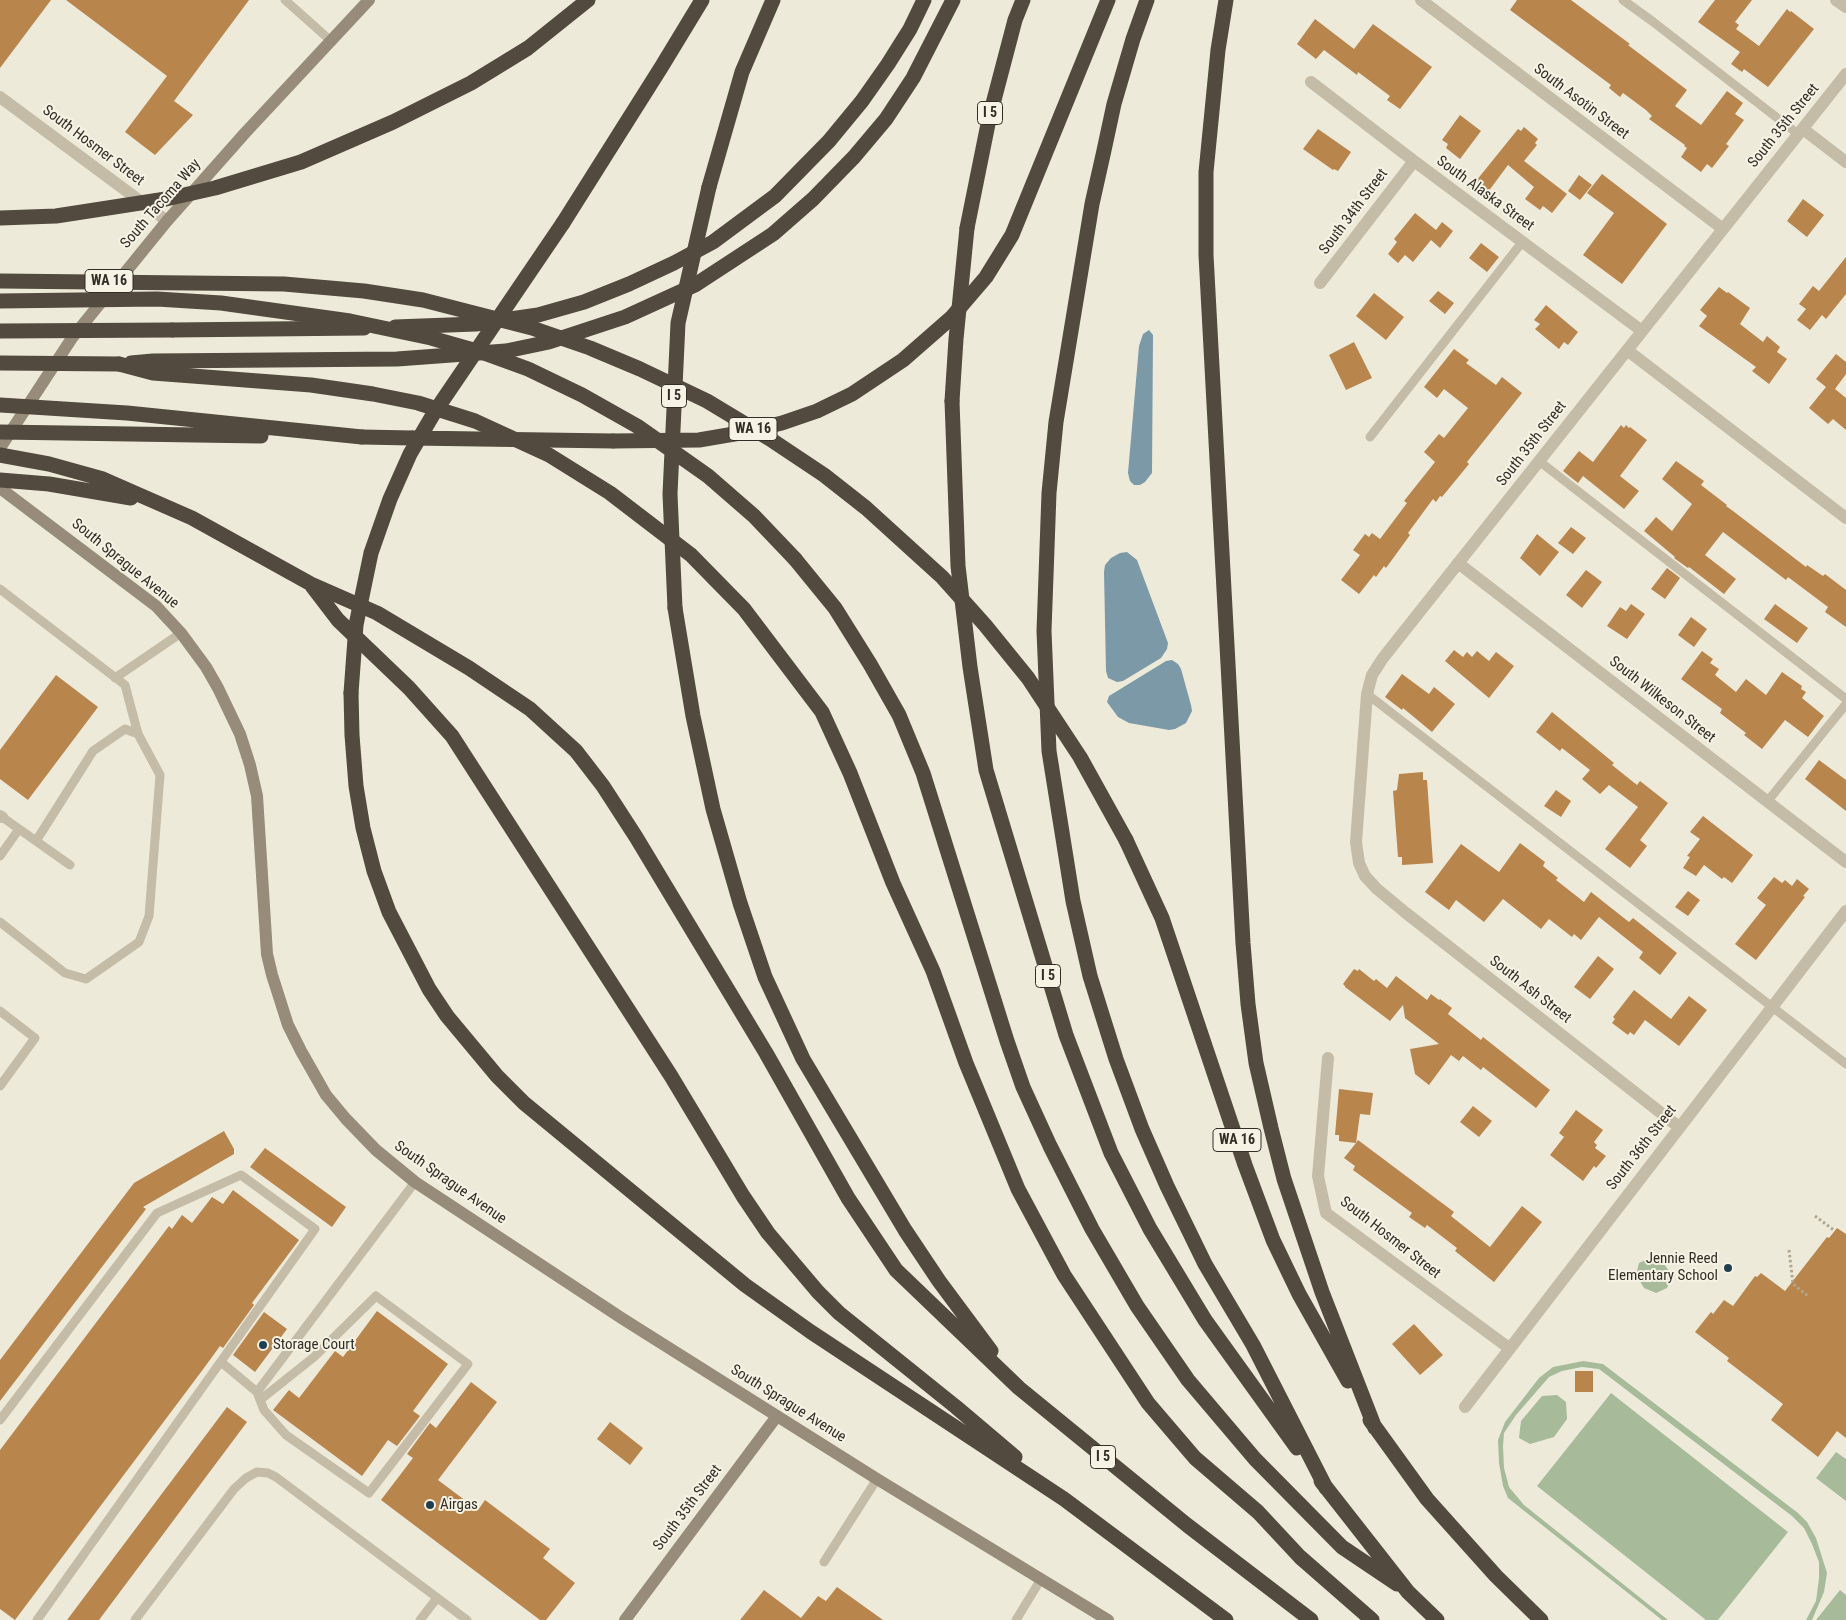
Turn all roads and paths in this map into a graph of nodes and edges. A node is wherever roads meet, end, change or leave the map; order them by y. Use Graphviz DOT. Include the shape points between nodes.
graph roads {
  1 [pos="285,0"];
  2 [pos="369,0"];
  3 [pos="588,0"];
  4 [pos="702,0"];
  5 [pos="773,0"];
  6 [pos="924,0"];
  7 [pos="953,0"];
  8 [pos="1023,0"];
  9 [pos="1108,0"];
  10 [pos="1147,0"];
  11 [pos="1226,0"];
  12 [pos="1421,0"];
  13 [pos="1623,0"];
  14 [pos="1836,0"];
  15 [pos="1846,7"];
  16 [pos="331,41"];
  17 [pos="1846,74"];
  18 [pos="1311,82"];
  19 [pos="0,97"];
  20 [pos="1800,131"];
  21 [pos="1414,161"];
  22 [pos="1846,162"];
  23 [pos="0,218"];
  24 [pos="167,221"];
  25 [pos="1723,229"];
  26 [pos="1523,242"];
  27 [pos="0,280"];
  28 [pos="1320,283"];
  29 [pos="0,301"];
  30 [pos="0,331"];
  31 [pos="1642,331"];
  32 [pos="1627,350"];
  33 [pos="0,363"];
  34 [pos="119,364"];
  35 [pos="0,405"];
  36 [pos="0,432"];
  37 [pos="362,437"];
  38 [pos="1370,437"];
  39 [pos="0,448"];
  40 [pos="0,456"];
  41 [pos="1539,460"];
  42 [pos="0,480"];
  43 [pos="0,488"];
  44 [pos="157,502"];
  45 [pos="1846,518"];
  46 [pos="1458,564"];
  47 [pos="311,584"];
  48 [pos="0,589"];
  49 [pos="181,633"];
  50 [pos="114,678"];
  51 [pos="1366,694"];
  52 [pos="1846,699"];
  53 [pos="1846,704"];
  54 [pos="138,734"];
  55 [pos="1767,802"];
  56 [pos="1,816"];
  57 [pos="19,829"];
  58 [pos="36,841"];
  59 [pos="0,856"];
  60 [pos="1846,862"];
  61 [pos="70,865"];
  62 [pos="1365,876"];
  63 [pos="1846,911"];
  64 [pos="0,922"];
  65 [pos="1772,1008"];
  66 [pos="0,1010"];
  67 [pos="1328,1058"];
  68 [pos="1846,1064"];
  69 [pos="0,1086"];
  70 [pos="1679,1127"];
  71 [pos="415,1182"];
  72 [pos="1815,1216"];
  73 [pos="1835,1231"];
  74 [pos="1789,1250"];
  75 [pos="1808,1296"];
  76 [pos="1508,1348"];
  77 [pos="222,1362"];
  78 [pos="1019,1388"];
  79 [pos="258,1396"];
  80 [pos="1465,1406"];
  81 [pos="777,1416"];
  82 [pos="0,1420"];
  83 [pos="1374,1428"];
  84 [pos="877,1479"];
  85 [pos="1326,1488"];
  86 [pos="1064,1499"];
  87 [pos="824,1562"];
  88 [pos="1041,1579"];
  89 [pos="1408,1592"];
  90 [pos="437,1598"];
  91 [pos="37,1620"];
  92 [pos="134,1620"];
  93 [pos="420,1620"];
  94 [pos="467,1620"];
  95 [pos="625,1620"];
  96 [pos="1016,1620"];
  97 [pos="1108,1620"];
  98 [pos="1226,1620"];
  99 [pos="1311,1620"];
  100 [pos="1372,1620"];
  101 [pos="1437,1620"];
  102 [pos="1541,1620"];
  1 -- 16 [label="lane"];
  2 -- 16 [label="street, South Tacoma Way"];
  3 -- 23 [label="highway, bridge" via="528,48 471,84 301,162 215,188 157,200 56,216"];
  4 -- 86 [label="highway, bridge" via="563,222 434,413 390,499 368,562 356,625 351,693 352,735 363,828 389,912 429,988 476,1053 524,1103 745,1285"];
  5 -- 78 [label="highway, I 5, bridge" via="742,72 709,187 678,323 670,494 675,608 693,716 713,809 740,903 766,976 803,1060 905,1230"];
  6 -- 30 [label="highway, bridge" via="910,29 862,101 775,196 713,242 629,284 584,302 538,315 476,324 420,327"];
  7 -- 34 [label="highway" via="913,78 886,119 813,199 773,234 711,275 625,317 549,342 506,351 397,359"];
  8 -- 85 [label="highway, I 5, bridge" via="989,119 968,228 952,401 958,566 986,770 1066,1035 1111,1153 1150,1229 1205,1320"];
  9 -- 37 [label="highway, bridge" via="1012,235 986,277 951,318 903,360 852,394 816,412 748,431 699,440"];
  10 -- 85 [label="highway" via="1114,104 1092,204 1056,422 1049,493 1044,631 1049,751 1073,901 1090,976 1126,1086 1164,1178 1205,1264 1253,1345"];
  11 -- 83 [label="highway" via="1206,172 1206,255 1248,1004 1256,1063 1284,1179 1322,1292"];
  12 -- 25 [label="street, South Asotin Street"];
  13 -- 20 [label="lane"];
  14 -- 15 [label="street"];
  16 -- 24 [label="street, South Tacoma Way"];
  17 -- 20 [label="street, South 35th Street"];
  18 -- 21 [label="street, South Alaska Street"];
  19 -- 24 [label="street, South Hosmer Street"];
  20 -- 22 [label="street"];
  20 -- 25 [label="street, South 35th Street"];
  21 -- 26 [label="street, South Alaska Street"];
  21 -- 28 [label="street, South 34th Street"];
  24 -- 39 [label="street, South Tacoma Way" via="72,338"];
  25 -- 31 [label="street, South 35th Street"];
  26 -- 31 [label="street, South Alaska Street"];
  26 -- 38 [label="lane"];
  27 -- 83 [label="highway, WA 16, bridge" via="284,284 364,290 423,300 532,328 590,348 707,401 824,475 873,514 942,577 1028,678 1080,758 1126,840 1162,918 1273,1240 1299,1294"];
  29 -- 89 [label="highway, bridge" via="157,299 221,303 350,321 484,353 528,369 637,426 708,476 754,516 835,608 899,715 923,773 1023,1087 1092,1229 1137,1306 1188,1380 1255,1459 1342,1547"];
  31 -- 32 [label="street, South 35th Street"];
  32 -- 41 [label="street, South 35th Street"];
  32 -- 45 [label="street"];
  33 -- 34 [label="highway, bridge"];
  34 -- 100 [label="highway" via="153,373 311,384 418,403 475,421 549,455 610,493 691,555 744,610 822,712 933,970 966,1063 1018,1189 1074,1291 1148,1403 1194,1458 1258,1512 1300,1557"];
  35 -- 37 [label="highway, bridge" via="127,413"];
  36 -- 37 [label="highway, bridge"];
  40 -- 44 [label="highway" via="49,464 103,479"];
  41 -- 46 [label="street, South 35th Street"];
  41 -- 52 [label="lane"];
  42 -- 44 [label="highway" via="49,484"];
  43 -- 49 [label="street, South Sprague Avenue" via="156,606"];
  44 -- 47 [label="highway"];
  46 -- 51 [label="street, South 35th Street" via="1382,658"];
  46 -- 55 [label="street, South Wilkeson Street"];
  47 -- 78 [label="highway" via="377,614 468,668 530,709 576,751 636,837 766,1053 848,1198 896,1270"];
  47 -- 86 [label="highway" via="338,620 409,688 452,736 672,1076 768,1233 839,1313"];
  48 -- 50 [label="lane"];
  49 -- 50 [label="lane"];
  49 -- 71 [label="street, South Sprague Avenue" via="206,667 226,704 250,765 257,796 268,954 288,1025 331,1101 376,1150"];
  50 -- 54 [label="lane" via="124,685"];
  51 -- 62 [label="street, South 35th Street" via="1356,842"];
  51 -- 65 [label="lane"];
  53 -- 55 [label="lane"];
  54 -- 58 [label="lane" via="125,729 93,751"];
  54 -- 64 [label="lane" via="160,775 149,916 140,942 86,979 65,973"];
  55 -- 60 [label="street, South Wilkeson Street"];
  56 -- 57 [label="lane"];
  57 -- 58 [label="lane"];
  57 -- 59 [label="lane"];
  58 -- 61 [label="lane"];
  62 -- 70 [label="street, South Ash Street" via="1406,913"];
  63 -- 65 [label="street, South 36th Street"];
  65 -- 68 [label="lane"];
  65 -- 70 [label="street, South 36th Street"];
  66 -- 69 [label="lane" via="35,1038"];
  67 -- 76 [label="street, South Hosmer Street" via="1318,1176 1326,1213"];
  70 -- 76 [label="street, South 36th Street"];
  71 -- 79 [label="lane"];
  71 -- 81 [label="street, South Sprague Avenue"];
  72 -- 73 [label="path"];
  74 -- 75 [label="path" via="1794,1284"];
  76 -- 80 [label="street, South 36th Street"];
  77 -- 79 [label="lane"];
  77 -- 82 [label="lane" via="315,1229 241,1175 157,1213"];
  77 -- 91 [label="lane"];
  78 -- 99 [label="highway, I 5" via="1187,1526"];
  79 -- 79 [label="lane" via="264,1410 286,1435 369,1493 468,1364 376,1296 314,1357"];
  81 -- 84 [label="street, South Sprague Avenue"];
  81 -- 95 [label="street, South 35th Street"];
  83 -- 102 [label="highway" via="1427,1500"];
  84 -- 87 [label="lane"];
  84 -- 88 [label="street, South Sprague Avenue"];
  85 -- 89 [label="highway, I 5"];
  86 -- 98 [label="highway"];
  88 -- 96 [label="lane"];
  88 -- 97 [label="street, South Sprague Avenue"];
  89 -- 101 [label="highway, I 5"];
  90 -- 92 [label="lane" via="276,1477 257,1472 234,1489"];
  90 -- 93 [label="lane"];
  90 -- 94 [label="lane"];
}
